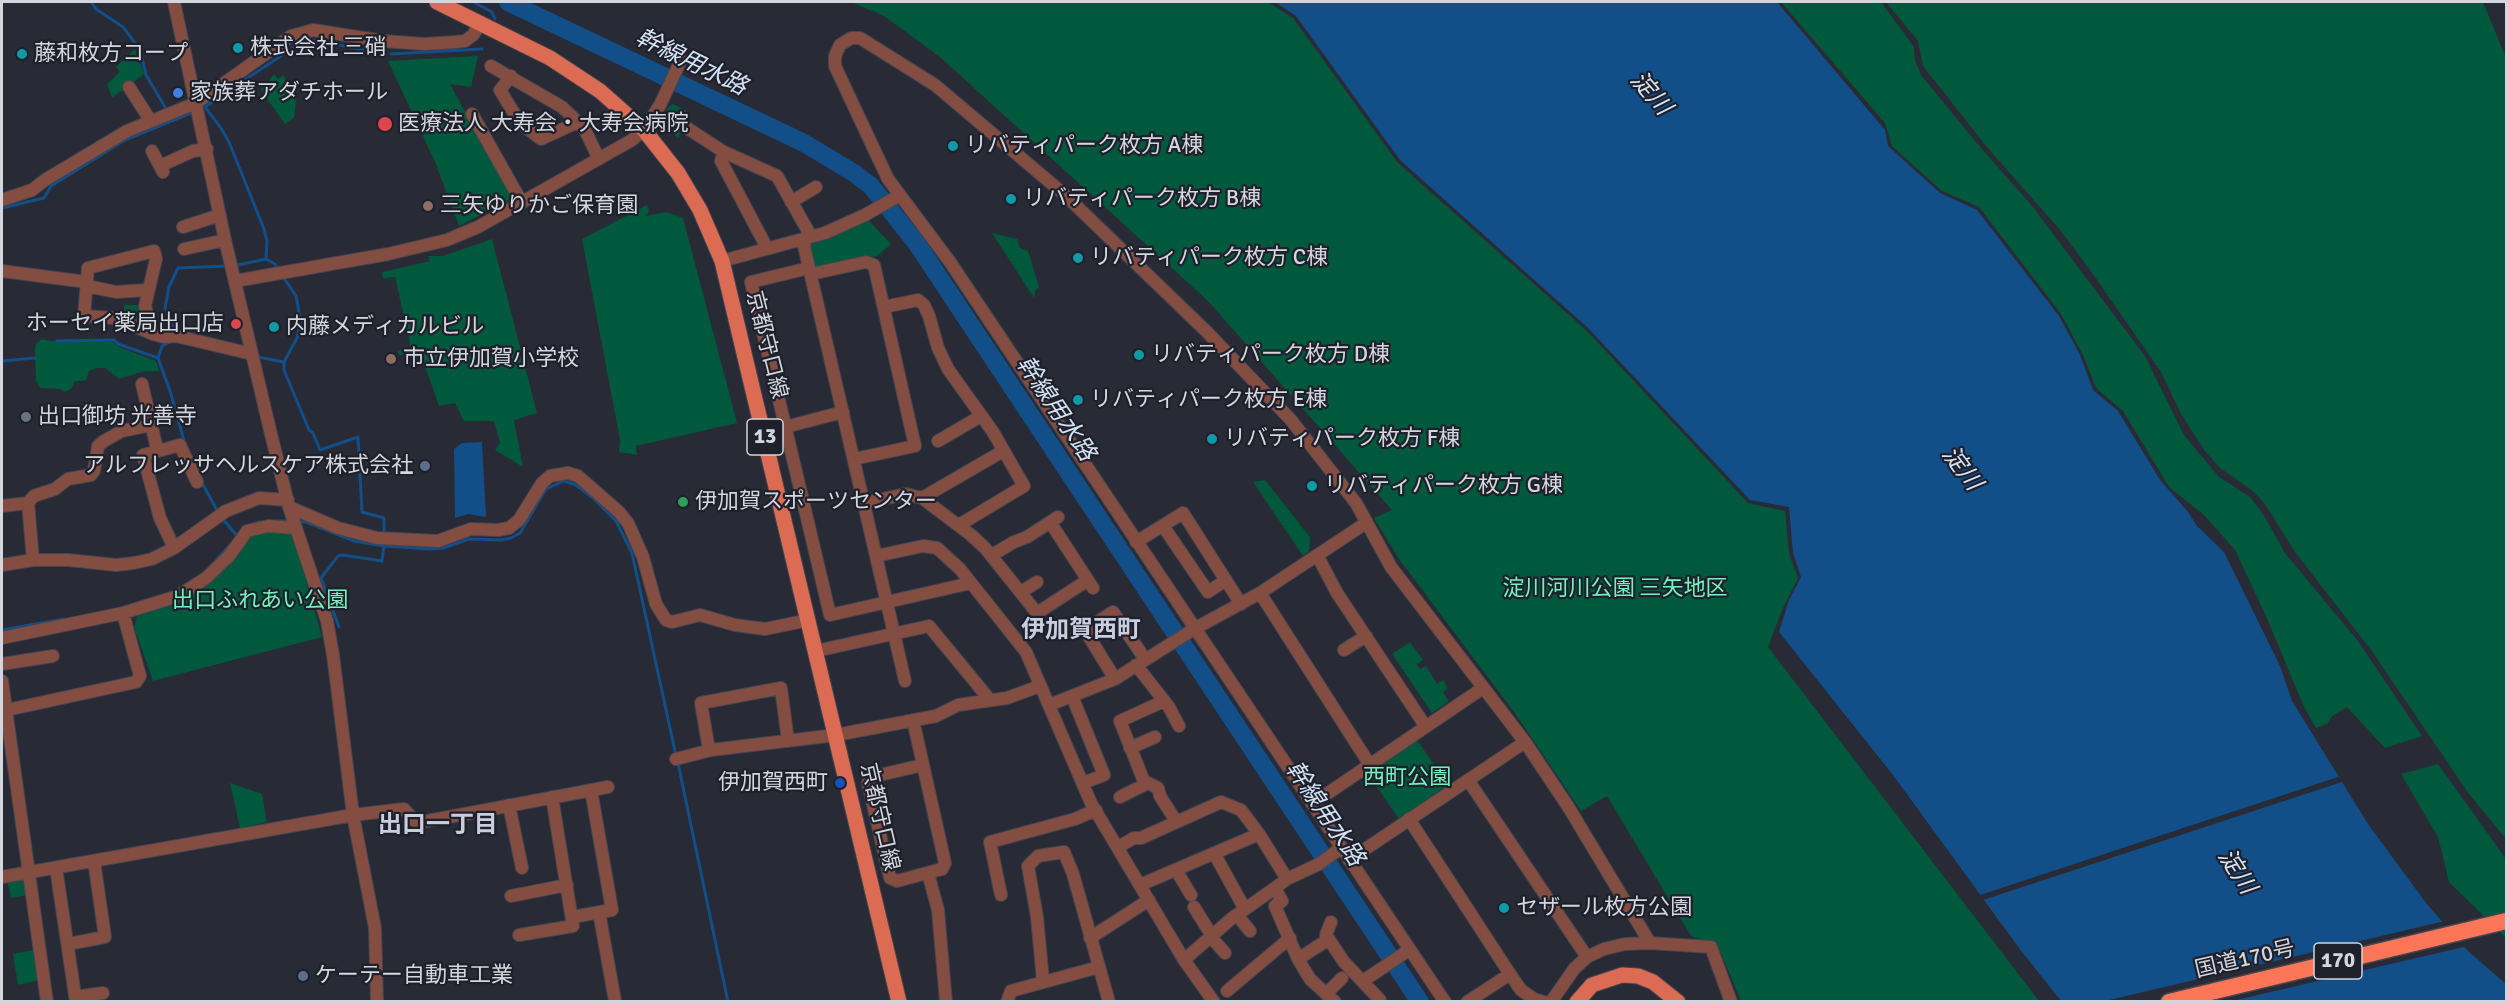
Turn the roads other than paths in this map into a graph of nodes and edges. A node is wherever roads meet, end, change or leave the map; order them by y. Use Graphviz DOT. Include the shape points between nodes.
graph roads {
  1 [pos="174,2"];
  2 [pos="437,2"];
  3 [pos="481,22"];
  4 [pos="681,60"];
  5 [pos="491,66"];
  6 [pos="511,76"];
  7 [pos="129,87"];
  8 [pos="196,103"];
  9 [pos="472,114"];
  10 [pos="150,120"];
  11 [pos="578,122"];
  12 [pos="684,126"];
  13 [pos="644,130"];
  14 [pos="207,149"];
  15 [pos="152,151"];
  16 [pos="724,152"];
  17 [pos="599,159"];
  18 [pos="816,187"];
  19 [pos="900,195"];
  20 [pos="2,200"];
  21 [pos="791,201"];
  22 [pos="522,203"];
  23 [pos="220,215"];
  24 [pos="183,227"];
  25 [pos="805,238"];
  26 [pos="225,240"];
  27 [pos="767,248"];
  28 [pos="184,249"];
  29 [pos="722,261"];
  30 [pos="2,271"];
  31 [pos="810,271"];
  32 [pos="235,281"];
  33 [pos="87,284"];
  34 [pos="147,290"];
  35 [pos="884,307"];
  36 [pos="153,334"];
  37 [pos="252,354"];
  38 [pos="142,384"];
  39 [pos="843,412"];
  40 [pos="981,416"];
  41 [pos="151,425"];
  42 [pos="785,426"];
  43 [pos="938,441"];
  44 [pos="156,445"];
  45 [pos="1004,451"];
  46 [pos="854,459"];
  47 [pos="197,482"];
  48 [pos="922,498"];
  49 [pos="28,503"];
  50 [pos="864,503"];
  51 [pos="2,506"];
  52 [pos="292,516"];
  53 [pos="1366,523"];
  54 [pos="959,525"];
  55 [pos="1163,526"];
  56 [pos="1136,542"];
  57 [pos="174,548"];
  58 [pos="992,555"];
  59 [pos="876,556"];
  60 [pos="1318,557"];
  61 [pos="33,560"];
  62 [pos="2,565"];
  63 [pos="1226,580"];
  64 [pos="1037,582"];
  65 [pos="971,583"];
  66 [pos="1022,592"];
  67 [pos="1260,593"];
  68 [pos="886,602"];
  69 [pos="1241,603"];
  70 [pos="123,613"];
  71 [pos="809,620"];
  72 [pos="1194,630"];
  73 [pos="894,634"];
  74 [pos="1366,636"];
  75 [pos="2,638"];
  76 [pos="1344,650"];
  77 [pos="816,651"];
  78 [pos="53,656"];
  79 [pos="1141,662"];
  80 [pos="2,664"];
  81 [pos="1115,679"];
  82 [pos="2,681"];
  83 [pos="905,681"];
  84 [pos="1040,686"];
  85 [pos="1483,688"];
  86 [pos="1072,696"];
  87 [pos="990,700"];
  88 [pos="1164,701"];
  89 [pos="1049,705"];
  90 [pos="4,711"];
  91 [pos="913,720"];
  92 [pos="1179,726"];
  93 [pos="1426,727"];
  94 [pos="836,735"];
  95 [pos="1155,737"];
  96 [pos="788,741"];
  97 [pos="1525,742"];
  98 [pos="1130,748"];
  99 [pos="709,750"];
  100 [pos="676,759"];
  101 [pos="923,765"];
  102 [pos="1370,765"];
  103 [pos="1468,780"];
  104 [pos="1083,783"];
  105 [pos="1144,784"];
  106 [pos="609,787"];
  107 [pos="591,790"];
  108 [pos="1233,792"];
  109 [pos="552,797"];
  110 [pos="1120,797"];
  111 [pos="1312,804"];
  112 [pos="509,805"];
  113 [pos="1236,808"];
  114 [pos="1096,810"];
  115 [pos="353,815"];
  116 [pos="1409,819"];
  117 [pos="1176,821"];
  118 [pos="1259,834"];
  119 [pos="1118,847"];
  120 [pos="1341,848"];
  121 [pos="1214,853"];
  122 [pos="1349,860"];
  123 [pos="94,861"];
  124 [pos="56,868"];
  125 [pos="522,868"];
  126 [pos="1176,870"];
  127 [pos="28,872"];
  128 [pos="928,873"];
  129 [pos="2,877"];
  130 [pos="1287,879"];
  131 [pos="567,885"];
  132 [pos="1140,885"];
  133 [pos="1275,888"];
  134 [pos="1001,895"];
  135 [pos="511,896"];
  136 [pos="1149,900"];
  137 [pos="1240,909"];
  138 [pos="599,912"];
  139 [pos="572,917"];
  140 [pos="2506,921"];
  141 [pos="1331,922"];
  142 [pos="1250,931"];
  143 [pos="519,935"];
  144 [pos="1212,936"];
  145 [pos="1090,938"];
  146 [pos="1290,938"];
  147 [pos="1329,939"];
  148 [pos="1650,943"];
  149 [pos="68,944"];
  150 [pos="1225,953"];
  151 [pos="1405,953"];
  152 [pos="1587,957"];
  153 [pos="1298,959"];
  154 [pos="1184,960"];
  155 [pos="1099,967"];
  156 [pos="1510,974"];
  157 [pos="1342,978"];
  158 [pos="1043,981"];
  159 [pos="1363,981"];
  160 [pos="1227,991"];
  161 [pos="103,993"];
  162 [pos="1330,998"];
  163 [pos="76,999"];
  164 [pos="1380,1000"];
  165 [pos="615,1001"];
  166 [pos="47,1002"];
  167 [pos="377,1002"];
  168 [pos="899,1002"];
  169 [pos="946,1002"];
  170 [pos="1007,1002"];
  171 [pos="1109,1002"];
  172 [pos="1214,1002"];
  173 [pos="1444,1002"];
  174 [pos="1467,1002"];
  175 [pos="1544,1002"];
  176 [pos="1551,1002"];
  177 [pos="1577,1002"];
  178 [pos="1678,1002"];
  179 [pos="1731,1002"];
  180 [pos="2169,1002"];
  1 -- 8 [label="street"];
  2 -- 3 [label="main road, 京都守口線 / 13"];
  3 -- 8 [label="street" via="465,41 425,44 313,30 291,36"];
  3 -- 13 [label="main road, 京都守口線 / 13" via="550,58 600,91"];
  4 -- 13 [label="street"];
  5 -- 6 [label="street"];
  6 -- 11 [label="street" via="562,107"];
  6 -- 11 [label="street" via="501,90 520,123 541,140"];
  7 -- 10 [label="street"];
  8 -- 10 [label="street"];
  8 -- 14 [label="street"];
  9 -- 22 [label="street"];
  10 -- 20 [label="street" via="32,190"];
  11 -- 17 [label="street"];
  12 -- 16 [label="street"];
  13 -- 17 [label="street"];
  13 -- 29 [label="main road, 京都守口線 / 13" via="695,201"];
  14 -- 15 [label="street" via="193,151 161,169"];
  14 -- 23 [label="street"];
  16 -- 21 [label="street" via="777,176"];
  16 -- 27 [label="street" via="721,161"];
  17 -- 22 [label="street"];
  18 -- 21 [label="street"];
  19 -- 25 [label="street" via="865,215"];
  19 -- 53 [label="street" via="888,179 836,66 840,45 851,38 860,38 935,85 1065,195 1207,332 1291,420 1356,502"];
  19 -- 56 [label="street" via="950,262"];
  21 -- 25 [label="street" via="808,231"];
  22 -- 32 [label="street" via="447,240"];
  23 -- 24 [label="street"];
  23 -- 26 [label="street"];
  25 -- 27 [label="street"];
  25 -- 31 [label="street"];
  26 -- 28 [label="street"];
  26 -- 32 [label="street"];
  27 -- 29 [label="street"];
  29 -- 71 [label="main road, 京都守口線 / 13"];
  30 -- 33 [label="street"];
  31 -- 35 [label="street" via="866,262 874,265"];
  31 -- 39 [label="street"];
  31 -- 42 [label="street" via="752,282"];
  32 -- 37 [label="street"];
  33 -- 34 [label="street" via="116,292"];
  33 -- 34 [label="street" via="88,268 154,251 156,259"];
  33 -- 36 [label="street" via="84,316 116,318"];
  34 -- 36 [label="street" via="145,306"];
  35 -- 40 [label="street" via="918,300 924,305 948,369"];
  35 -- 46 [label="street" via="915,446"];
  36 -- 37 [label="street"];
  37 -- 52 [label="street"];
  38 -- 41 [label="street"];
  39 -- 42 [label="street"];
  39 -- 46 [label="street"];
  40 -- 43 [label="street" via="954,437"];
  40 -- 45 [label="street"];
  41 -- 44 [label="street"];
  41 -- 49 [label="street" via="111,435 98,446 91,475 68,479"];
  42 -- 68 [label="street" via="830,615"];
  45 -- 48 [label="street" via="937,483"];
  45 -- 54 [label="street" via="1024,486"];
  46 -- 50 [label="street"];
  47 -- 57 [label="street" via="180,445 143,455 160,518"];
  48 -- 50 [label="street" via="906,494"];
  48 -- 54 [label="street"];
  49 -- 51 [label="street"];
  49 -- 61 [label="street"];
  50 -- 59 [label="street"];
  52 -- 57 [label="street" via="259,498 226,511"];
  52 -- 70 [label="street" via="248,531 229,556 192,589"];
  52 -- 71 [label="street" via="377,538 438,541 471,529 509,528 519,520 542,483 550,476 568,473 578,476 628,523 656,604 666,620 700,615 765,629"];
  52 -- 115 [label="street" via="327,621"];
  53 -- 60 [label="street"];
  53 -- 85 [label="street" via="1391,567"];
  54 -- 58 [label="street"];
  55 -- 56 [label="street"];
  55 -- 63 [label="street" via="1208,592"];
  55 -- 63 [label="street" via="1183,513"];
  56 -- 72 [label="street"];
  57 -- 61 [label="street" via="152,559 116,566"];
  58 -- 66 [label="street"];
  58 -- 66 [label="street" via="1054,520 1091,584 1037,613"];
  59 -- 65 [label="street" via="923,546 937,548"];
  59 -- 68 [label="street"];
  60 -- 67 [label="street"];
  60 -- 74 [label="street"];
  61 -- 62 [label="street"];
  63 -- 69 [label="street"];
  64 -- 66 [label="street"];
  65 -- 68 [label="street"];
  65 -- 84 [label="street" via="1026,652"];
  67 -- 69 [label="street"];
  67 -- 102 [label="street"];
  68 -- 73 [label="street"];
  69 -- 72 [label="street"];
  70 -- 75 [label="street"];
  70 -- 90 [label="street" via="140,676 136,682"];
  71 -- 77 [label="main road, 京都守口線 / 13"];
  72 -- 79 [label="street"];
  72 -- 111 [label="street"];
  73 -- 77 [label="street"];
  73 -- 83 [label="street"];
  73 -- 87 [label="street" via="929,626"];
  74 -- 76 [label="street"];
  74 -- 93 [label="street"];
  77 -- 94 [label="main road, 京都守口線 / 13"];
  78 -- 80 [label="street"];
  79 -- 81 [label="street"];
  79 -- 81 [label="street" via="1113,612 1085,630"];
  79 -- 88 [label="street"];
  81 -- 86 [label="street"];
  82 -- 90 [label="street"];
  84 -- 87 [label="street"];
  84 -- 89 [label="street"];
  85 -- 93 [label="street"];
  85 -- 97 [label="street"];
  86 -- 89 [label="street"];
  86 -- 104 [label="street" via="1104,775"];
  87 -- 91 [label="street" via="958,705 936,716"];
  88 -- 92 [label="street"];
  88 -- 98 [label="street" via="1120,721"];
  89 -- 104 [label="street"];
  90 -- 127 [label="street"];
  91 -- 94 [label="street"];
  91 -- 101 [label="street"];
  93 -- 102 [label="street"];
  94 -- 96 [label="street"];
  94 -- 168 [label="main road, 京都守口線 / 13"];
  95 -- 98 [label="street"];
  96 -- 99 [label="street"];
  96 -- 99 [label="street" via="781,688 701,703"];
  97 -- 103 [label="street"];
  97 -- 148 [label="street"];
  98 -- 105 [label="street"];
  99 -- 100 [label="street"];
  101 -- 128 [label="street" via="945,863 942,869"];
  101 -- 128 [label="street" via="871,777 868,783 890,878 897,881"];
  102 -- 111 [label="street"];
  103 -- 116 [label="street"];
  103 -- 152 [label="street"];
  104 -- 114 [label="street"];
  105 -- 110 [label="street"];
  105 -- 117 [label="street" via="1158,788"];
  106 -- 107 [label="street"];
  107 -- 109 [label="street"];
  107 -- 138 [label="street" via="612,910"];
  108 -- 113 [label="street"];
  109 -- 112 [label="street"];
  109 -- 131 [label="street"];
  111 -- 120 [label="street"];
  112 -- 115 [label="street" via="417,823 404,809"];
  112 -- 125 [label="street"];
  113 -- 117 [label="street" via="1221,802"];
  113 -- 118 [label="street"];
  114 -- 119 [label="street"];
  114 -- 134 [label="street" via="990,842"];
  115 -- 123 [label="street"];
  115 -- 167 [label="street" via="375,928"];
  116 -- 122 [label="street"];
  116 -- 156 [label="street"];
  117 -- 119 [label="street"];
  118 -- 121 [label="street"];
  118 -- 130 [label="street"];
  119 -- 132 [label="street"];
  120 -- 122 [label="street"];
  120 -- 130 [label="street"];
  121 -- 126 [label="street"];
  121 -- 137 [label="street"];
  122 -- 151 [label="street"];
  123 -- 124 [label="street"];
  123 -- 149 [label="street" via="105,937"];
  124 -- 127 [label="street"];
  124 -- 149 [label="street"];
  126 -- 132 [label="street"];
  126 -- 144 [label="street"];
  127 -- 129 [label="street"];
  127 -- 166 [label="street"];
  128 -- 169 [label="street" via="938,910"];
  130 -- 133 [label="street"];
  131 -- 135 [label="street"];
  131 -- 139 [label="street"];
  132 -- 136 [label="street"];
  133 -- 137 [label="street"];
  133 -- 146 [label="street" via="1282,901 1275,906"];
  136 -- 145 [label="street"];
  136 -- 154 [label="street"];
  137 -- 142 [label="street"];
  137 -- 144 [label="street"];
  138 -- 139 [label="street"];
  138 -- 165 [label="street"];
  139 -- 143 [label="street" via="573,926"];
  140 -- 180 [label="highway, 国道170号 / 170"];
  141 -- 147 [label="street" via="1326,935"];
  144 -- 150 [label="street"];
  144 -- 154 [label="street"];
  145 -- 155 [label="street"];
  145 -- 158 [label="street" via="1064,852 1038,856 1028,866"];
  146 -- 153 [label="street"];
  146 -- 160 [label="street" via="1255,960"];
  147 -- 153 [label="street"];
  147 -- 159 [label="street"];
  148 -- 152 [label="street" via="1625,944"];
  148 -- 179 [label="street" via="1711,947"];
  149 -- 163 [label="street"];
  151 -- 159 [label="street"];
  151 -- 173 [label="street"];
  152 -- 176 [label="street"];
  153 -- 162 [label="street" via="1310,980"];
  154 -- 172 [label="street"];
  155 -- 158 [label="street"];
  155 -- 171 [label="street"];
  156 -- 174 [label="street"];
  156 -- 175 [label="street" via="1521,990"];
  157 -- 162 [label="street"];
  158 -- 170 [label="street" via="1011,991"];
  159 -- 164 [label="street"];
  161 -- 163 [label="street"];
  177 -- 178 [label="main road" via="1592,985 1622,975 1653,982"];
}
